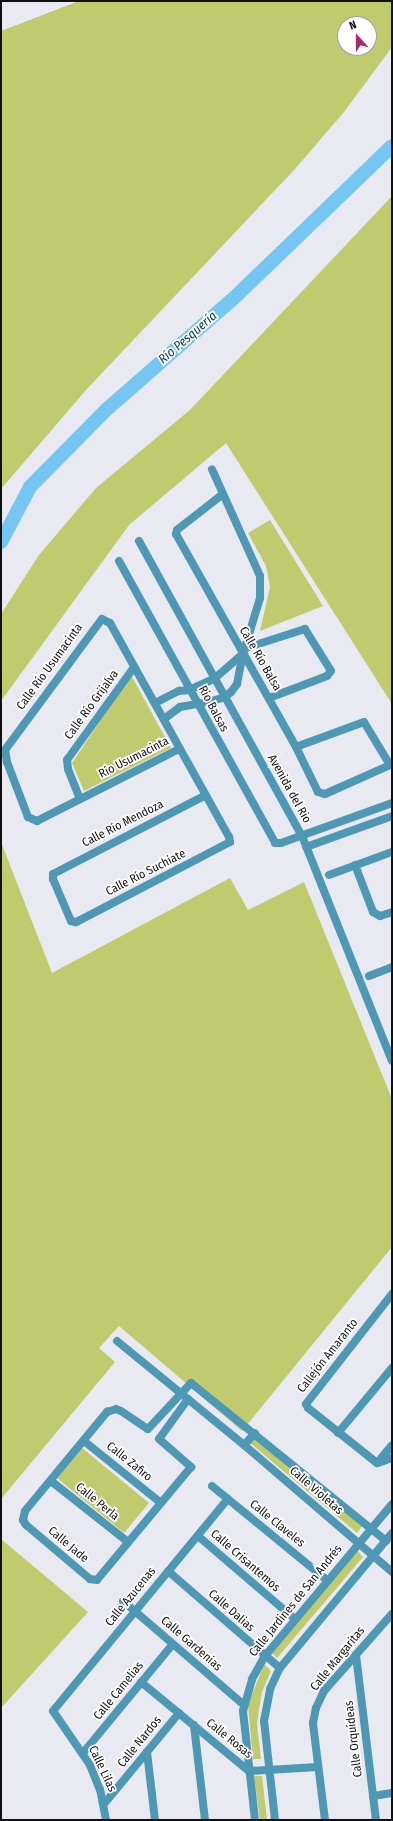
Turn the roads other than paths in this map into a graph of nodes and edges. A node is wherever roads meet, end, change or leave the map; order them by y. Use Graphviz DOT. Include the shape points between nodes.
graph roads {
  1 [pos="212,469"];
  2 [pos="223,494"];
  3 [pos="139,541"];
  4 [pos="119,560"];
  5 [pos="102,619"];
  6 [pos="244,651"];
  7 [pos="134,667"];
  8 [pos="214,679"];
  9 [pos="189,690"];
  10 [pos="225,697"];
  11 [pos="269,698"];
  12 [pos="155,703"];
  13 [pos="196,704"];
  14 [pos="164,719"];
  15 [pos="296,747"];
  16 [pos="179,749"];
  17 [pos="5,750"];
  18 [pos="206,795"];
  19 [pos="80,799"];
  20 [pos="392,803"];
  21 [pos="392,816"];
  22 [pos="302,836"];
  23 [pos="306,847"];
  24 [pos="392,852"];
  25 [pos="355,865"];
  26 [pos="329,875"];
  27 [pos="392,912"];
  28 [pos="72,922"];
  29 [pos="392,967"];
  30 [pos="369,976"];
  31 [pos="392,1061"];
  32 [pos="392,1294"];
  33 [pos="117,1341"];
  34 [pos="392,1368"];
  35 [pos="180,1393"];
  36 [pos="188,1399"];
  37 [pos="255,1433"];
  38 [pos="338,1433"];
  39 [pos="84,1441"];
  40 [pos="244,1445"];
  41 [pos="392,1445"];
  42 [pos="392,1458"];
  43 [pos="377,1463"];
  44 [pos="51,1481"];
  45 [pos="212,1486"];
  46 [pos="228,1499"];
  47 [pos="160,1502"];
  48 [pos="392,1504"];
  49 [pos="371,1529"];
  50 [pos="392,1533"];
  51 [pos="198,1536"];
  52 [pos="386,1540"];
  53 [pos="128,1542"];
  54 [pos="358,1544"];
  55 [pos="372,1556"];
  56 [pos="168,1571"];
  57 [pos="392,1572"];
  58 [pos="327,1580"];
  59 [pos="123,1600"];
  60 [pos="135,1612"];
  61 [pos="392,1614"];
  62 [pos="295,1619"];
  63 [pos="173,1644"];
  64 [pos="356,1655"];
  65 [pos="265,1656"];
  66 [pos="280,1668"];
  67 [pos="141,1682"];
  68 [pos="244,1705"];
  69 [pos="53,1711"];
  70 [pos="178,1713"];
  71 [pos="194,1726"];
  72 [pos="147,1752"];
  73 [pos="83,1753"];
  74 [pos="318,1767"];
  75 [pos="249,1771"];
  76 [pos="268,1771"];
  77 [pos="392,1793"];
  78 [pos="373,1796"];
  79 [pos="104,1804"];
  80 [pos="106,1820"];
  81 [pos="155,1820"];
  82 [pos="205,1820"];
  83 [pos="255,1820"];
  84 [pos="274,1820"];
  85 [pos="325,1820"];
  86 [pos="376,1820"];
  1 -- 2 [label="street"];
  2 -- 6 [label="street" via="260,576 260,598"];
  2 -- 6 [label="street, Calle Río Balsa" via="177,530 177,536"];
  3 -- 8 [label="street, Avenida del Rio"];
  4 -- 9 [label="street, Rio Balsas"];
  5 -- 7 [label="street, Río Usumacinta" via="110,623"];
  5 -- 17 [label="street, Calle Río Usumacinta"];
  6 -- 8 [label="street"];
  6 -- 10 [label="street" via="237,684"];
  6 -- 11 [label="street, Calle Río Balsa"];
  6 -- 11 [label="street" via="305,629 331,673"];
  7 -- 12 [label="street, Río Usumacinta"];
  7 -- 19 [label="street, Calle Río Grijalva" via="68,757 68,769"];
  8 -- 9 [label="street"];
  8 -- 10 [label="street, Avenida del Rio"];
  9 -- 12 [label="street" via="179,690"];
  9 -- 13 [label="street, Rio Balsas"];
  10 -- 13 [label="street"];
  10 -- 22 [label="street, Avenida del Rio"];
  11 -- 15 [label="street, Calle Río Balsa"];
  12 -- 14 [label="street, Río Usumacinta"];
  13 -- 14 [label="street" via="172,710"];
  13 -- 22 [label="street, Rio Balsas" via="272,840 281,844"];
  14 -- 16 [label="street, Río Usumacinta"];
  15 -- 15 [label="street, Calle Río Balsa" via="318,792 322,794 388,768 390,764 366,724 361,722"];
  16 -- 18 [label="street"];
  16 -- 19 [label="street, Río Usumacinta"];
  17 -- 19 [label="street, Río Usumacinta" via="7,762 30,819 37,821"];
  18 -- 28 [label="street, Calle Río Mendoza" via="53,875"];
  18 -- 28 [label="street, Calle Río Suchiate" via="230,842"];
  20 -- 22 [label="street, Rio Balsas"];
  21 -- 23 [label="street"];
  22 -- 23 [label="street, Avenida del Rio"];
  23 -- 31 [label="street, Avenida del Rio"];
  24 -- 25 [label="street"];
  25 -- 26 [label="street"];
  25 -- 27 [label="street" via="373,912 380,916"];
  29 -- 30 [label="street"];
  32 -- 38 [label="street, Callejón Amaranto" via="307,1400 308,1408"];
  33 -- 35 [label="street, Calle Violetas"];
  34 -- 38 [label="street"];
  35 -- 36 [label="street, Calle Violetas"];
  35 -- 37 [label="street, Calle Violetas" via="188,1384 195,1383"];
  35 -- 39 [label="street, Calle Jade" via="148,1430 121,1411 111,1409"];
  36 -- 40 [label="street, Calle Violetas"];
  36 -- 47 [label="street, Calle Jade" via="159,1439 191,1467"];
  37 -- 40 [label="street"];
  37 -- 49 [label="street, Calle Violetas"];
  38 -- 43 [label="street, Callejón Amaranto"];
  39 -- 44 [label="street, Calle Jade"];
  39 -- 47 [label="street, Calle Zafiro"];
  40 -- 54 [label="street, Calle Violetas"];
  41 -- 43 [label="street"];
  42 -- 43 [label="street"];
  44 -- 53 [label="street, Calle Perla"];
  44 -- 53 [label="street, Calle Jade" via="26,1511 23,1522 90,1579 97,1580"];
  45 -- 46 [label="street, Calle Claveles"];
  46 -- 51 [label="street, Calle Azucenas"];
  46 -- 58 [label="street, Calle Claveles"];
  47 -- 53 [label="street, Calle Jade"];
  48 -- 49 [label="street, Calle Jardines de San Andrés"];
  49 -- 52 [label="street, Calle Violetas"];
  49 -- 54 [label="street, Calle Jardines de San Andrés"];
  50 -- 52 [label="street"];
  51 -- 56 [label="street, Calle Azucenas"];
  51 -- 62 [label="street, Calle Crisantemos"];
  52 -- 55 [label="street"];
  54 -- 55 [label="street, Calle Violetas"];
  54 -- 58 [label="street, Calle Jardines de San Andrés"];
  55 -- 57 [label="street, Calle Violetas"];
  55 -- 66 [label="street"];
  56 -- 60 [label="street, Calle Azucenas"];
  56 -- 65 [label="street, Calle Dalias"];
  58 -- 62 [label="street, Calle Jardines de San Andrés"];
  59 -- 60 [label="street, Calle Gardenias"];
  60 -- 63 [label="street, Calle Gardenias"];
  60 -- 69 [label="street, Calle Azucenas"];
  61 -- 64 [label="street, Calle Margaritas"];
  62 -- 65 [label="street, Calle Jardines de San Andrés"];
  63 -- 67 [label="street, Calle Camelias"];
  63 -- 68 [label="street, Calle Gardenias"];
  64 -- 74 [label="street, Calle Margaritas" via="324,1691 316,1708 314,1723"];
  64 -- 78 [label="street, Calle Orquídeas"];
  65 -- 66 [label="street, Calle Dalias"];
  65 -- 68 [label="street, Calle Jardines de San Andrés" via="252,1679"];
  66 -- 76 [label="street" via="270,1689 264,1711"];
  67 -- 70 [label="street, Calle Rosas"];
  67 -- 73 [label="street, Calle Camelias"];
  68 -- 75 [label="street, Calle Jardines de San Andrés"];
  69 -- 73 [label="street, Calle Lilas"];
  70 -- 71 [label="street, Calle Rosas"];
  70 -- 72 [label="street, Calle Nardos"];
  71 -- 75 [label="street, Calle Rosas"];
  71 -- 82 [label="street"];
  72 -- 79 [label="street, Calle Nardos"];
  72 -- 81 [label="street"];
  73 -- 79 [label="street, Calle Lilas"];
  74 -- 76 [label="street, Calle Rosas"];
  74 -- 85 [label="street, Calle Margaritas"];
  75 -- 76 [label="street, Calle Rosas"];
  75 -- 83 [label="street, Calle Jardines de San Andrés"];
  76 -- 84 [label="street"];
  77 -- 78 [label="street"];
  78 -- 86 [label="street, Calle Orquídeas"];
  79 -- 80 [label="street, Calle Lilas"];
}
